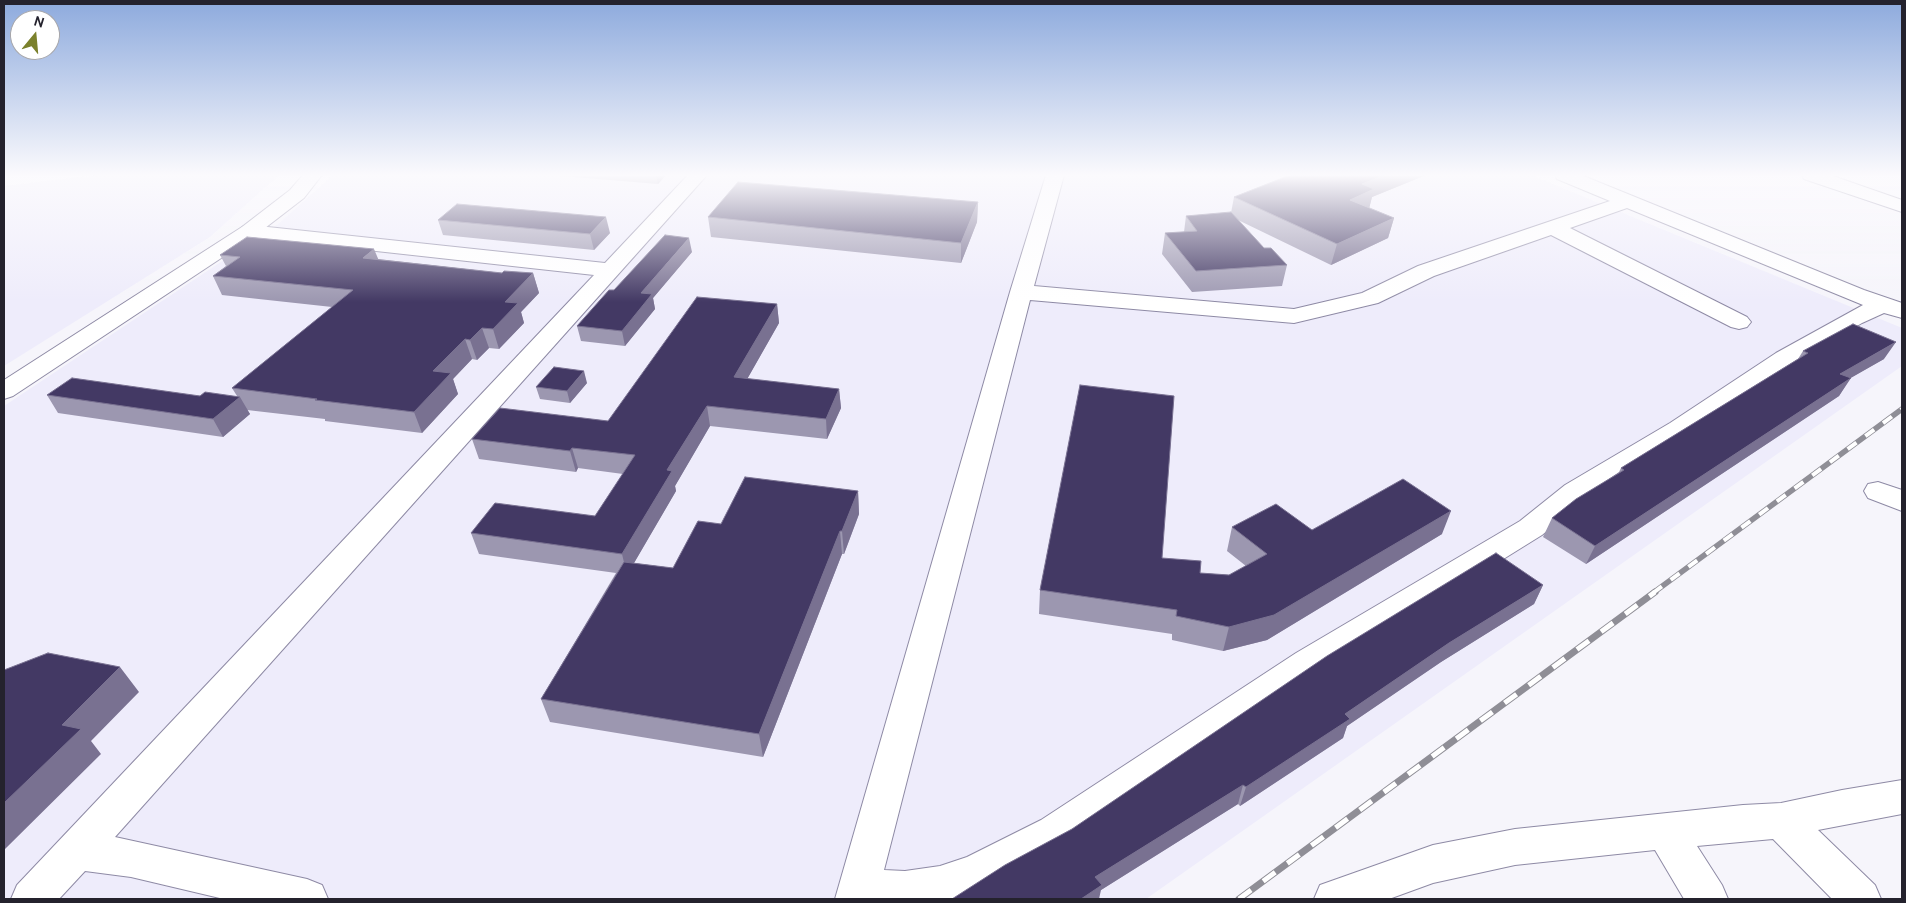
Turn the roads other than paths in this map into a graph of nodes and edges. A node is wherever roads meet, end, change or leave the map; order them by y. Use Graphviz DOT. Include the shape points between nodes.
graph roads {
  1 [pos="267,217"];
  2 [pos="660,217"];
  3 [pos="1043,217"];
  4 [pos="1581,217"];
  5 [pos="1665,217"];
  6 [pos="1682,217"];
  7 [pos="1552,227"];
  8 [pos="249,231"];
  9 [pos="612,270"];
  10 [pos="1021,292"];
  11 [pos="1896,306"];
  12 [pos="1739,322"];
  13 [pos="4,391"];
  14 [pos="1902,797"];
  15 [pos="1781,821"];
  16 [pos="1665,831"];
  17 [pos="78,851"];
  18 [pos="857,894"];
  19 [pos="32,899"];
  20 [pos="307,899"];
  21 [pos="1335,899"];
  22 [pos="1707,899"];
  23 [pos="1860,899"];
  1 -- 8 [label="street"];
  2 -- 9 [label="street"];
  3 -- 10 [label="street"];
  4 -- 7 [label="street"];
  5 -- 11 [label="street"];
  6 -- 11 [label="street"];
  7 -- 10 [label="street" via="1426,272 1370,298 1294,316"];
  7 -- 12 [label="street"];
  8 -- 9 [label="street"];
  8 -- 13 [label="street"];
  9 -- 17 [label="street"];
  10 -- 18 [label="street"];
  11 -- 18 [label="street" via="1854,318 1785,358 1679,430 1575,492 1531,528 1308,663 1055,833 977,873 940,886"];
  14 -- 15 [label="street"];
  15 -- 16 [label="street"];
  15 -- 23 [label="street"];
  16 -- 21 [label="street" via="1515,847 1433,864"];
  16 -- 22 [label="street"];
  17 -- 19 [label="street"];
  17 -- 20 [label="street" via="131,858"];
}
